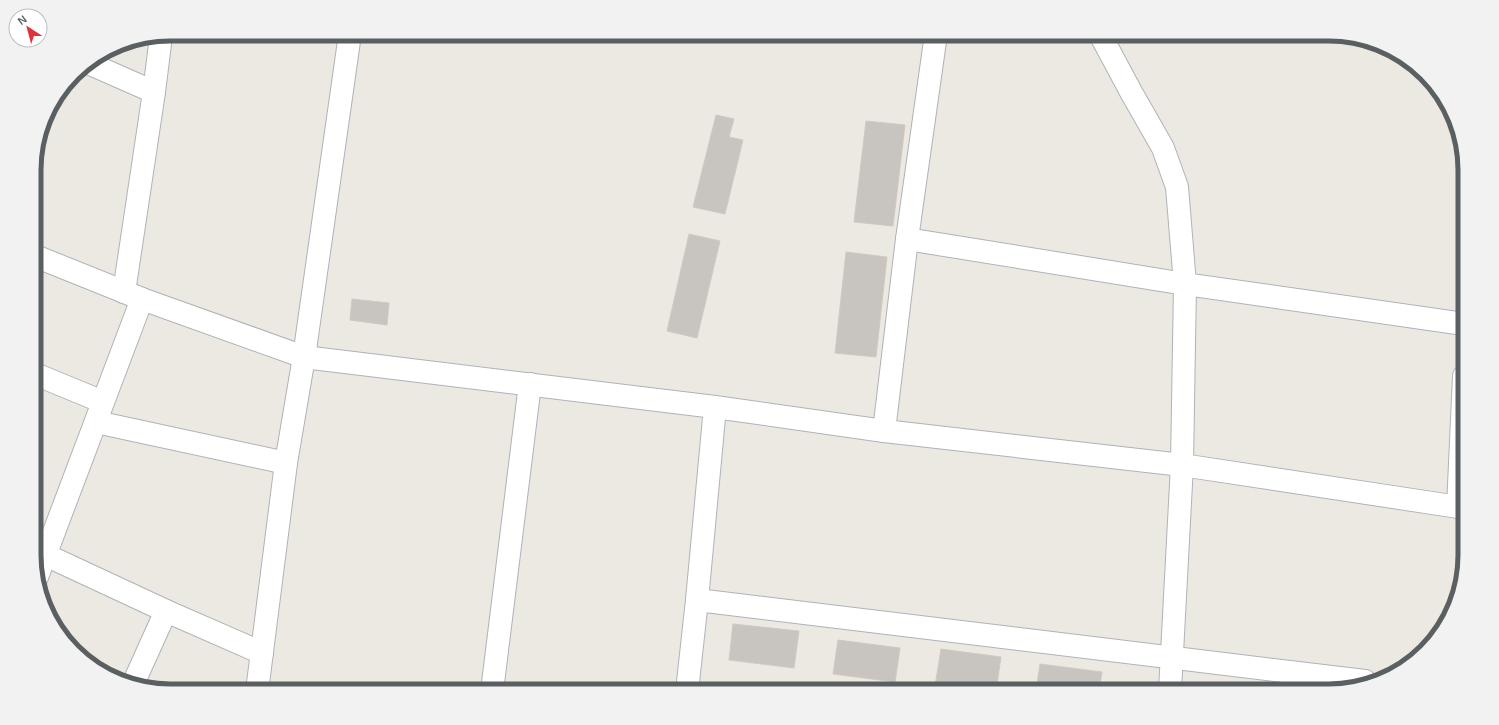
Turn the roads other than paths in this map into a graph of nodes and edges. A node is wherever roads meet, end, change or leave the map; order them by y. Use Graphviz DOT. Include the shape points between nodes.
graph roads {
  1 [pos="349,41"];
  2 [pos="935,41"];
  3 [pos="1104,41"];
  4 [pos="160,42"];
  5 [pos="94,66"];
  6 [pos="154,92"];
  7 [pos="907,239"];
  8 [pos="41,259"];
  9 [pos="1185,284"];
  10 [pos="133,295"];
  11 [pos="1458,323"];
  12 [pos="304,356"];
  13 [pos="41,378"];
  14 [pos="530,384"];
  15 [pos="715,407"];
  16 [pos="100,412"];
  17 [pos="884,431"];
  18 [pos="286,463"];
  19 [pos="1182,465"];
  20 [pos="1458,508"];
  21 [pos="41,553"];
  22 [pos="697,600"];
  23 [pos="166,611"];
  24 [pos="262,652"];
  25 [pos="1173,658"];
  26 [pos="135,680"];
  27 [pos="1360,680"];
  28 [pos="258,684"];
  29 [pos="493,684"];
  30 [pos="688,684"];
  31 [pos="1171,684"];
  1 -- 12 [label="street"];
  2 -- 7 [label="street"];
  3 -- 9 [label="street" via="1162,148 1176,187"];
  4 -- 6 [label="street"];
  5 -- 6 [label="street"];
  6 -- 10 [label="street"];
  7 -- 9 [label="street"];
  7 -- 17 [label="street"];
  8 -- 10 [label="street"];
  9 -- 11 [label="street"];
  9 -- 19 [label="street"];
  10 -- 12 [label="street"];
  10 -- 16 [label="street"];
  12 -- 14 [label="street"];
  12 -- 18 [label="street"];
  13 -- 16 [label="street"];
  14 -- 15 [label="street"];
  14 -- 29 [label="street"];
  15 -- 17 [label="street"];
  15 -- 22 [label="street"];
  16 -- 18 [label="street"];
  16 -- 21 [label="street"];
  17 -- 19 [label="street"];
  18 -- 24 [label="street"];
  19 -- 20 [label="street"];
  19 -- 25 [label="street"];
  21 -- 23 [label="street"];
  22 -- 25 [label="street"];
  22 -- 30 [label="street"];
  23 -- 24 [label="street"];
  23 -- 26 [label="street"];
  24 -- 28 [label="street"];
  25 -- 27 [label="street"];
  25 -- 31 [label="street"];
}
